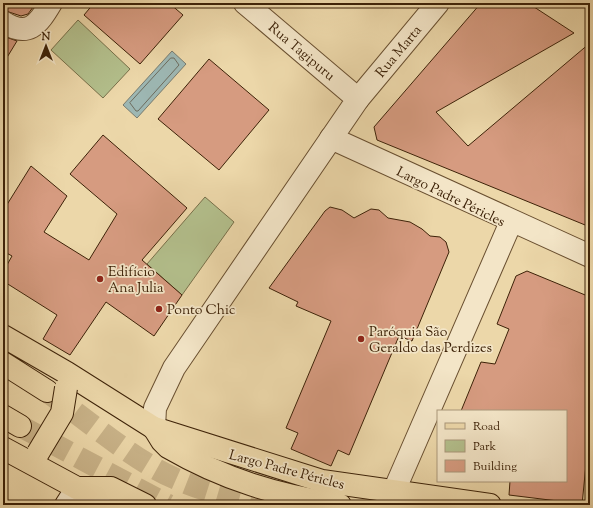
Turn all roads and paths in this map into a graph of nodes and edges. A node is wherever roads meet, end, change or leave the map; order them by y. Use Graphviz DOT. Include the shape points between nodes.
graph roads {
  1 [pos="51,3"];
  2 [pos="246,3"];
  3 [pos="438,3"];
  4 [pos="3,22"];
  5 [pos="358,99"];
  6 [pos="331,138"];
  7 [pos="511,222"];
  8 [pos="590,256"];
  9 [pos="3,336"];
  10 [pos="3,363"];
  11 [pos="60,384"];
  12 [pos="154,428"];
  13 [pos="3,448"];
  14 [pos="35,458"];
  15 [pos="394,491"];
  16 [pos="71,497"];
  17 [pos="111,505"];
  18 [pos="145,505"];
  19 [pos="340,505"];
  20 [pos="490,505"];
  1 -- 4 [label="street" via="36,24 26,30 19,30"];
  2 -- 5 [label="street, Rua Tagipuru"];
  3 -- 5 [label="street, Rua Marta"];
  5 -- 6 [label="street"];
  6 -- 7 [label="street, Largo Padre Péricles"];
  6 -- 12 [label="street" via="174,368 155,408"];
  7 -- 8 [label="street"];
  7 -- 15 [label="street, Largo Padre Péricles"];
  9 -- 11 [label="main road"];
  10 -- 11 [label="main road"];
  11 -- 12 [label="main road"];
  11 -- 14 [label="main road, bridge" via="62,414"];
  12 -- 15 [label="main road, Largo Padre Péricles" via="322,481"];
  12 -- 19 [label="main road" via="162,441 180,454 253,487"];
  13 -- 14 [label="main road"];
  14 -- 16 [label="main road"];
  15 -- 20 [label="main road"];
  16 -- 17 [label="street"];
  16 -- 18 [label="main road" via="111,488"];
}
